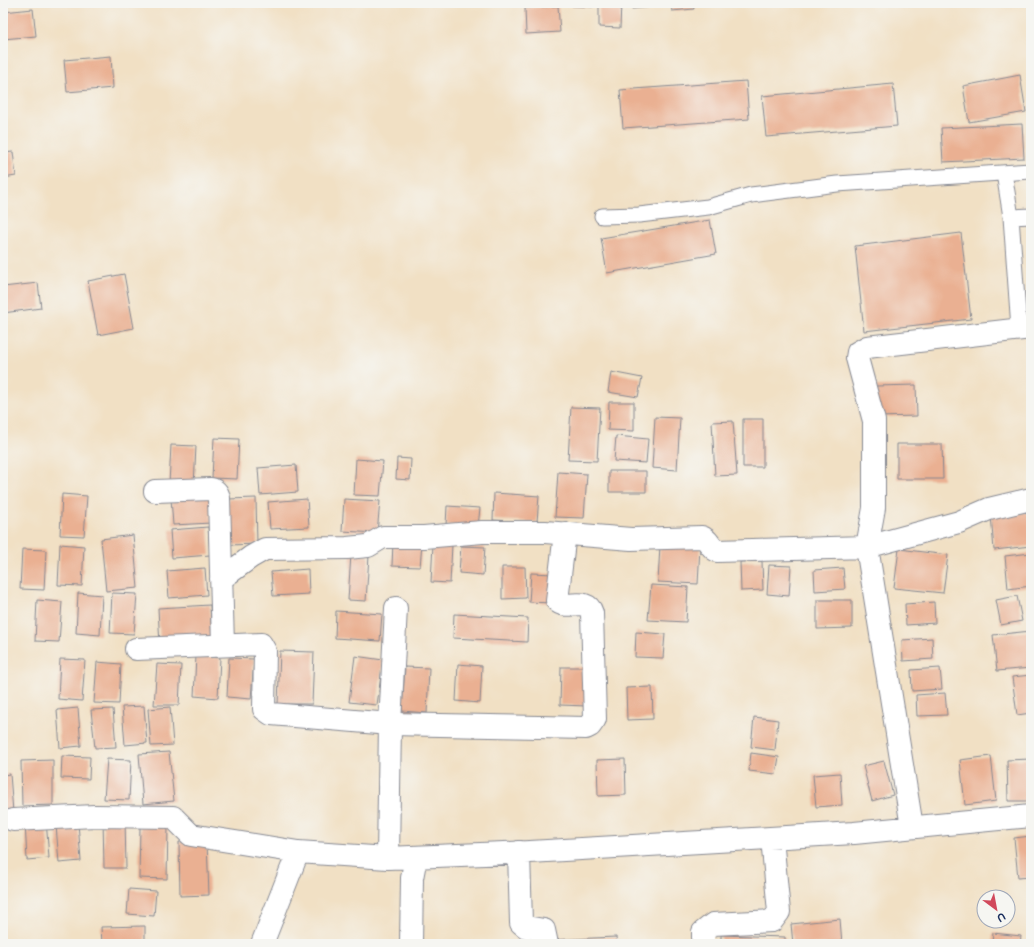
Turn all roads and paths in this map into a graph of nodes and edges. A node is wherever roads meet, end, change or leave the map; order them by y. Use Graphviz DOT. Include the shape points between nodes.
graph roads {
  1 [pos="1031,171"];
  2 [pos="1004,173"];
  3 [pos="602,216"];
  4 [pos="1031,216"];
  5 [pos="1011,217"];
  6 [pos="1025,328"];
  7 [pos="155,491"];
  8 [pos="1031,499"];
  9 [pos="565,533"];
  10 [pos="867,547"];
  11 [pos="221,579"];
  12 [pos="396,608"];
  13 [pos="223,645"];
  14 [pos="136,649"];
  15 [pos="390,731"];
  16 [pos="1031,816"];
  17 [pos="13,820"];
  18 [pos="912,827"];
  19 [pos="772,838"];
  20 [pos="298,852"];
  21 [pos="520,852"];
  22 [pos="416,857"];
  23 [pos="388,858"];
  24 [pos="262,944"];
  25 [pos="411,944"];
  26 [pos="547,944"];
  27 [pos="703,944"];
  1 -- 2 [label="lane"];
  2 -- 3 [label="lane" via="837,184 751,195 708,207 639,215"];
  2 -- 5 [label="lane"];
  4 -- 5 [label="lane"];
  5 -- 6 [label="lane"];
  6 -- 10 [label="street" via="866,347 858,352 857,358 874,421 874,508"];
  7 -- 11 [label="street" via="211,489 218,494"];
  8 -- 10 [label="street" via="989,509 959,522"];
  9 -- 10 [label="street" via="626,538 702,537 717,551"];
  9 -- 11 [label="street" via="520,531 387,537 364,547 265,549 251,556"];
  9 -- 15 [label="street" via="556,601 563,604 585,604 591,610 595,719 593,723 586,728"];
  10 -- 18 [label="street"];
  11 -- 13 [label="street"];
  12 -- 15 [label="street"];
  13 -- 14 [label="street"];
  13 -- 15 [label="street" via="261,644 264,647 264,709 268,713"];
  15 -- 23 [label="street"];
  16 -- 18 [label="street"];
  17 -- 20 [label="street" via="95,816 174,817 191,835"];
  18 -- 19 [label="street"];
  19 -- 21 [label="street"];
  19 -- 27 [label="street" via="779,912 772,921 713,924 702,932"];
  20 -- 23 [label="street"];
  20 -- 24 [label="street"];
  21 -- 22 [label="street"];
  21 -- 26 [label="street" via="521,923 526,927 544,930"];
  22 -- 23 [label="street"];
  22 -- 25 [label="street" via="412,878"];
}
